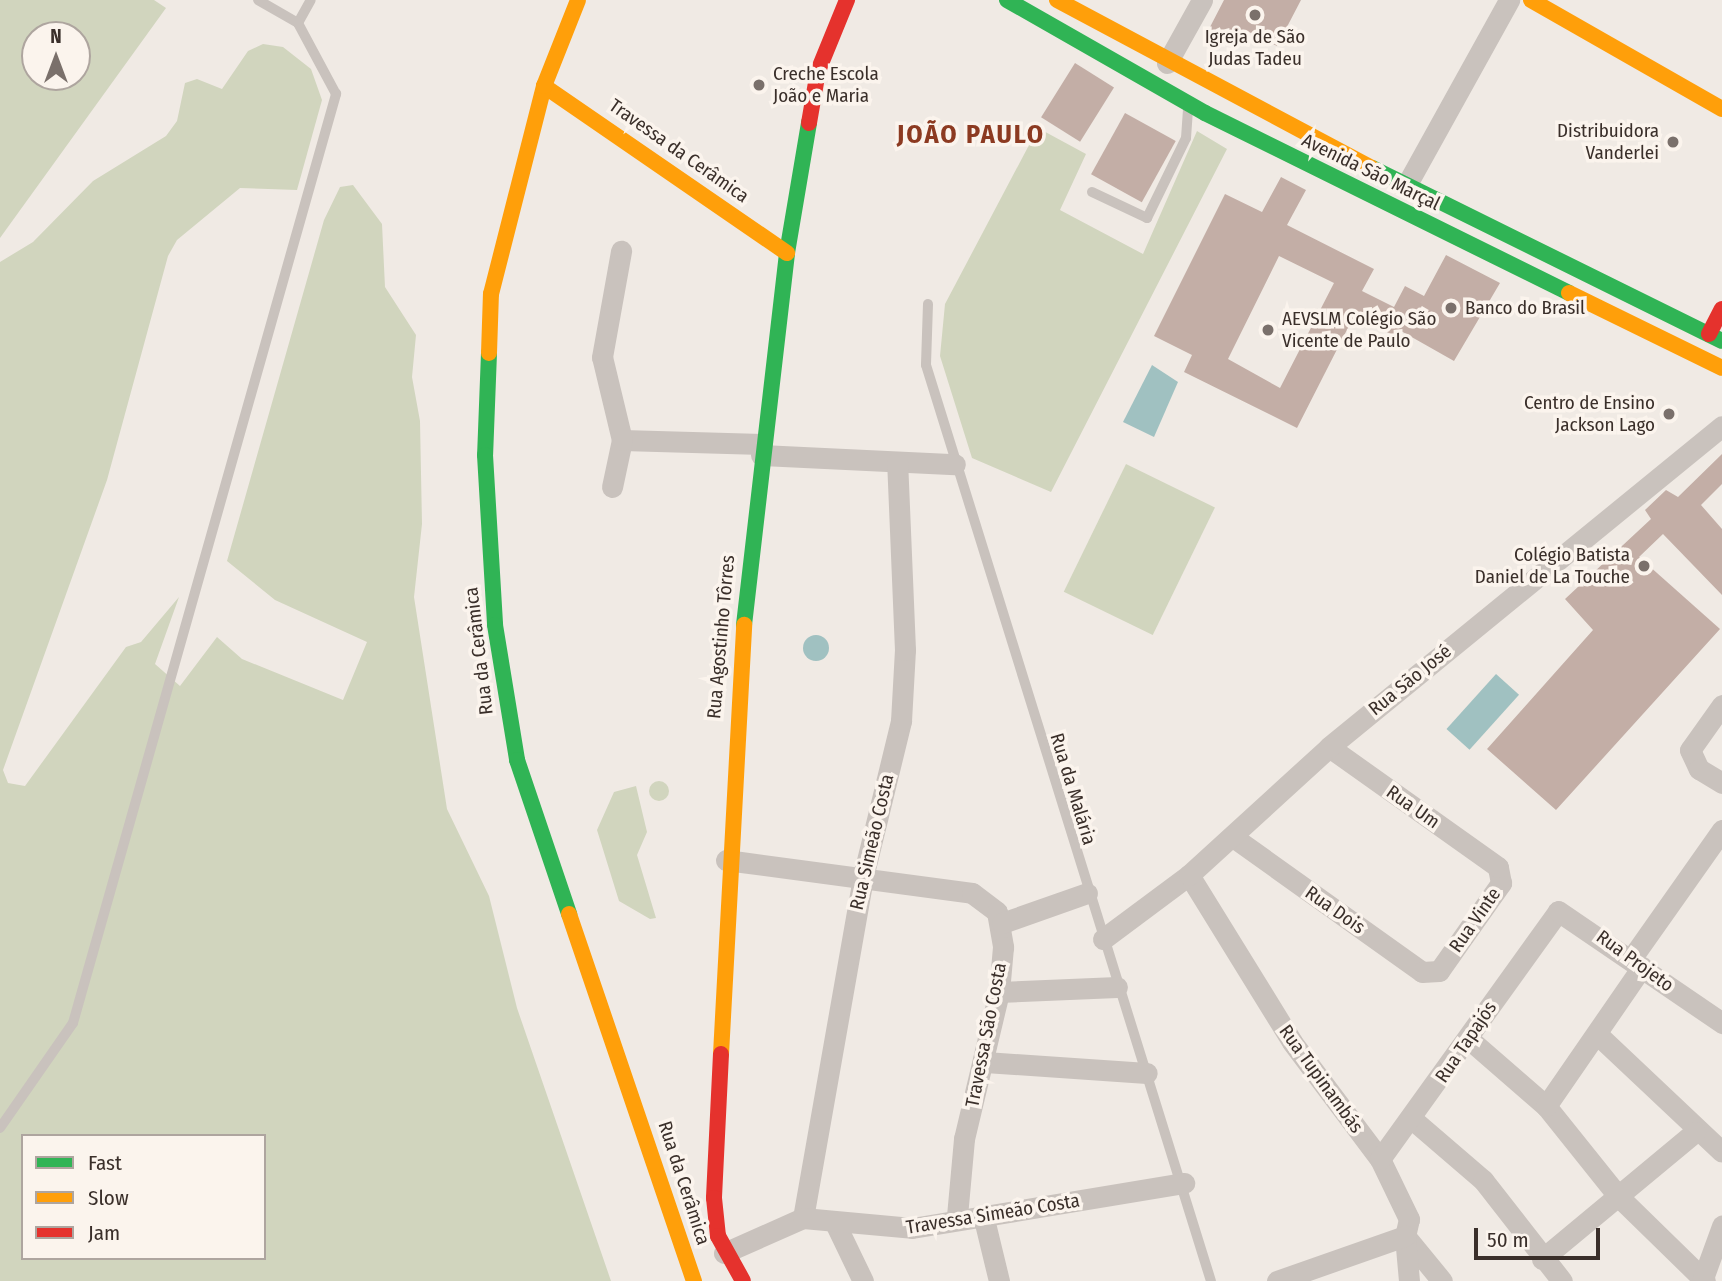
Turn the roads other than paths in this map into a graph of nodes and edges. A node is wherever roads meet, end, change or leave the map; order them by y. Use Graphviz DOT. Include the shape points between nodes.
graph roads {
  1 [pos="258,0"];
  2 [pos="311,0"];
  3 [pos="578,0"];
  4 [pos="847,0"];
  5 [pos="1007,0"];
  6 [pos="1057,0"];
  7 [pos="1202,0"];
  8 [pos="1509,0"];
  9 [pos="1531,0"];
  10 [pos="298,23"];
  11 [pos="1167,64"];
  12 [pos="544,86"];
  13 [pos="1189,103"];
  14 [pos="1722,109"];
  15 [pos="1406,186"];
  16 [pos="1092,192"];
  17 [pos="621,251"];
  18 [pos="787,253"];
  19 [pos="928,304"];
  20 [pos="1722,309"];
  21 [pos="1715,337"];
  22 [pos="1722,368"];
  23 [pos="1722,426"];
  24 [pos="622,440"];
  25 [pos="761,450"];
  26 [pos="897,462"];
  27 [pos="955,464"];
  28 [pos="612,486"];
  29 [pos="1722,705"];
  30 [pos="1329,747"];
  31 [pos="1722,783"];
  32 [pos="1722,830"];
  33 [pos="1233,837"];
  34 [pos="726,860"];
  35 [pos="1497,867"];
  36 [pos="1189,875"];
  37 [pos="863,877"];
  38 [pos="1087,893"];
  39 [pos="1546,919"];
  40 [pos="1002,923"];
  41 [pos="1102,939"];
  42 [pos="1637,963"];
  43 [pos="1439,971"];
  44 [pos="1118,987"];
  45 [pos="999,992"];
  46 [pos="1722,1023"];
  47 [pos="1598,1035"];
  48 [pos="1470,1040"];
  49 [pos="985,1062"];
  50 [pos="1147,1073"];
  51 [pos="1546,1106"];
  52 [pos="1412,1119"];
  53 [pos="0,1128"];
  54 [pos="1695,1132"];
  55 [pos="1722,1152"];
  56 [pos="1380,1159"];
  57 [pos="1184,1183"];
  58 [pos="1619,1197"];
  59 [pos="957,1216"];
  60 [pos="803,1218"];
  61 [pos="984,1219"];
  62 [pos="716,1225"];
  63 [pos="836,1225"];
  64 [pos="1722,1226"];
  65 [pos="1405,1236"];
  66 [pos="682,1240"];
  67 [pos="724,1253"];
  68 [pos="1542,1259"];
  69 [pos="694,1281"];
  70 [pos="743,1281"];
  71 [pos="863,1281"];
  72 [pos="999,1281"];
  73 [pos="1211,1281"];
  74 [pos="1277,1281"];
  75 [pos="1409,1281"];
  76 [pos="1442,1281"];
  77 [pos="1562,1281"];
  78 [pos="1703,1281"];
  1 -- 10 [label="lane"];
  2 -- 10 [label="lane"];
  3 -- 12 [label="street, Rua da Cerâmica"];
  4 -- 18 [label="street, Rua Agostinho Tôrres" via="818,71"];
  5 -- 13 [label="street, Avenida São Marçal"];
  6 -- 11 [label="street, Avenida São Marçal"];
  7 -- 11 [label="street"];
  8 -- 15 [label="street"];
  9 -- 14 [label="street"];
  10 -- 53 [label="lane" via="336,93 73,1023"];
  11 -- 15 [label="street, Avenida São Marçal"];
  12 -- 18 [label="street, Travessa da Cerâmica"];
  12 -- 66 [label="street, Rua da Cerâmica" via="491,294 485,455 498,650 517,760"];
  13 -- 16 [label="lane" via="1186,138 1147,218"];
  13 -- 22 [label="street, Avenida São Marçal"];
  15 -- 21 [label="street, Avenida São Marçal"];
  17 -- 24 [label="street" via="602,358"];
  18 -- 25 [label="street, Rua Agostinho Tôrres"];
  19 -- 27 [label="lane, Rua da Malária" via="923,350"];
  20 -- 21 [label="street"];
  23 -- 30 [label="street, Rua São José"];
  24 -- 25 [label="street"];
  24 -- 28 [label="street"];
  25 -- 26 [label="street"];
  25 -- 34 [label="street, Rua Agostinho Tôrres"];
  26 -- 27 [label="street"];
  26 -- 37 [label="street, Rua Simeão Costa" via="904,688"];
  27 -- 38 [label="lane, Rua da Malária"];
  29 -- 31 [label="street" via="1690,750 1699,769"];
  30 -- 33 [label="street, Rua São José"];
  30 -- 35 [label="street, Rua Um"];
  32 -- 42 [label="street"];
  33 -- 36 [label="street, Rua São José"];
  33 -- 43 [label="street, Rua Dois" via="1422,972"];
  34 -- 37 [label="street"];
  34 -- 62 [label="street, Rua Agostinho Tôrres"];
  35 -- 43 [label="street, Rua Vinte" via="1501,883"];
  36 -- 41 [label="street, Rua São José"];
  36 -- 56 [label="street, Rua Tupinambás" via="1292,1042"];
  37 -- 40 [label="street" via="972,893 991,905"];
  37 -- 60 [label="street, Rua Simeão Costa"];
  38 -- 40 [label="street"];
  38 -- 41 [label="lane, Rua da Malária"];
  39 -- 42 [label="street, Rua Projeto" via="1558,911 1571,915"];
  39 -- 48 [label="street, Rua Tapajós"];
  40 -- 45 [label="street, Travessa São Costa"];
  41 -- 44 [label="lane, Rua da Malária"];
  42 -- 46 [label="street, Rua Projeto"];
  42 -- 47 [label="street"];
  44 -- 45 [label="street"];
  44 -- 50 [label="lane, Rua da Malária"];
  45 -- 49 [label="street, Travessa São Costa"];
  47 -- 51 [label="street"];
  47 -- 54 [label="street"];
  48 -- 51 [label="street"];
  48 -- 52 [label="street, Rua Tapajós"];
  49 -- 50 [label="street"];
  49 -- 59 [label="street, Travessa São Costa" via="964,1139"];
  50 -- 57 [label="lane, Rua da Malária"];
  51 -- 58 [label="street"];
  52 -- 56 [label="street, Rua Tapajós"];
  52 -- 68 [label="street" via="1483,1180"];
  54 -- 55 [label="street"];
  54 -- 58 [label="street"];
  56 -- 65 [label="street, Rua Tupinambás" via="1409,1219"];
  57 -- 61 [label="street, Travessa Simeão Costa"];
  57 -- 73 [label="lane, Rua da Malária"];
  58 -- 68 [label="street"];
  58 -- 78 [label="street"];
  59 -- 61 [label="street, Travessa Simeão Costa"];
  59 -- 63 [label="street, Travessa Simeão Costa" via="912,1228"];
  60 -- 63 [label="street, Travessa Simeão Costa"];
  60 -- 67 [label="street"];
  61 -- 72 [label="street"];
  62 -- 66 [label="street"];
  62 -- 67 [label="street, Rua Agostinho Tôrres"];
  63 -- 71 [label="street"];
  64 -- 78 [label="street"];
  65 -- 74 [label="street"];
  65 -- 75 [label="street, Rua Tupinambás"];
  65 -- 76 [label="street"];
  66 -- 69 [label="street, Rua da Cerâmica"];
  67 -- 70 [label="street, Rua Agostinho Tôrres"];
  68 -- 77 [label="street"];
}
